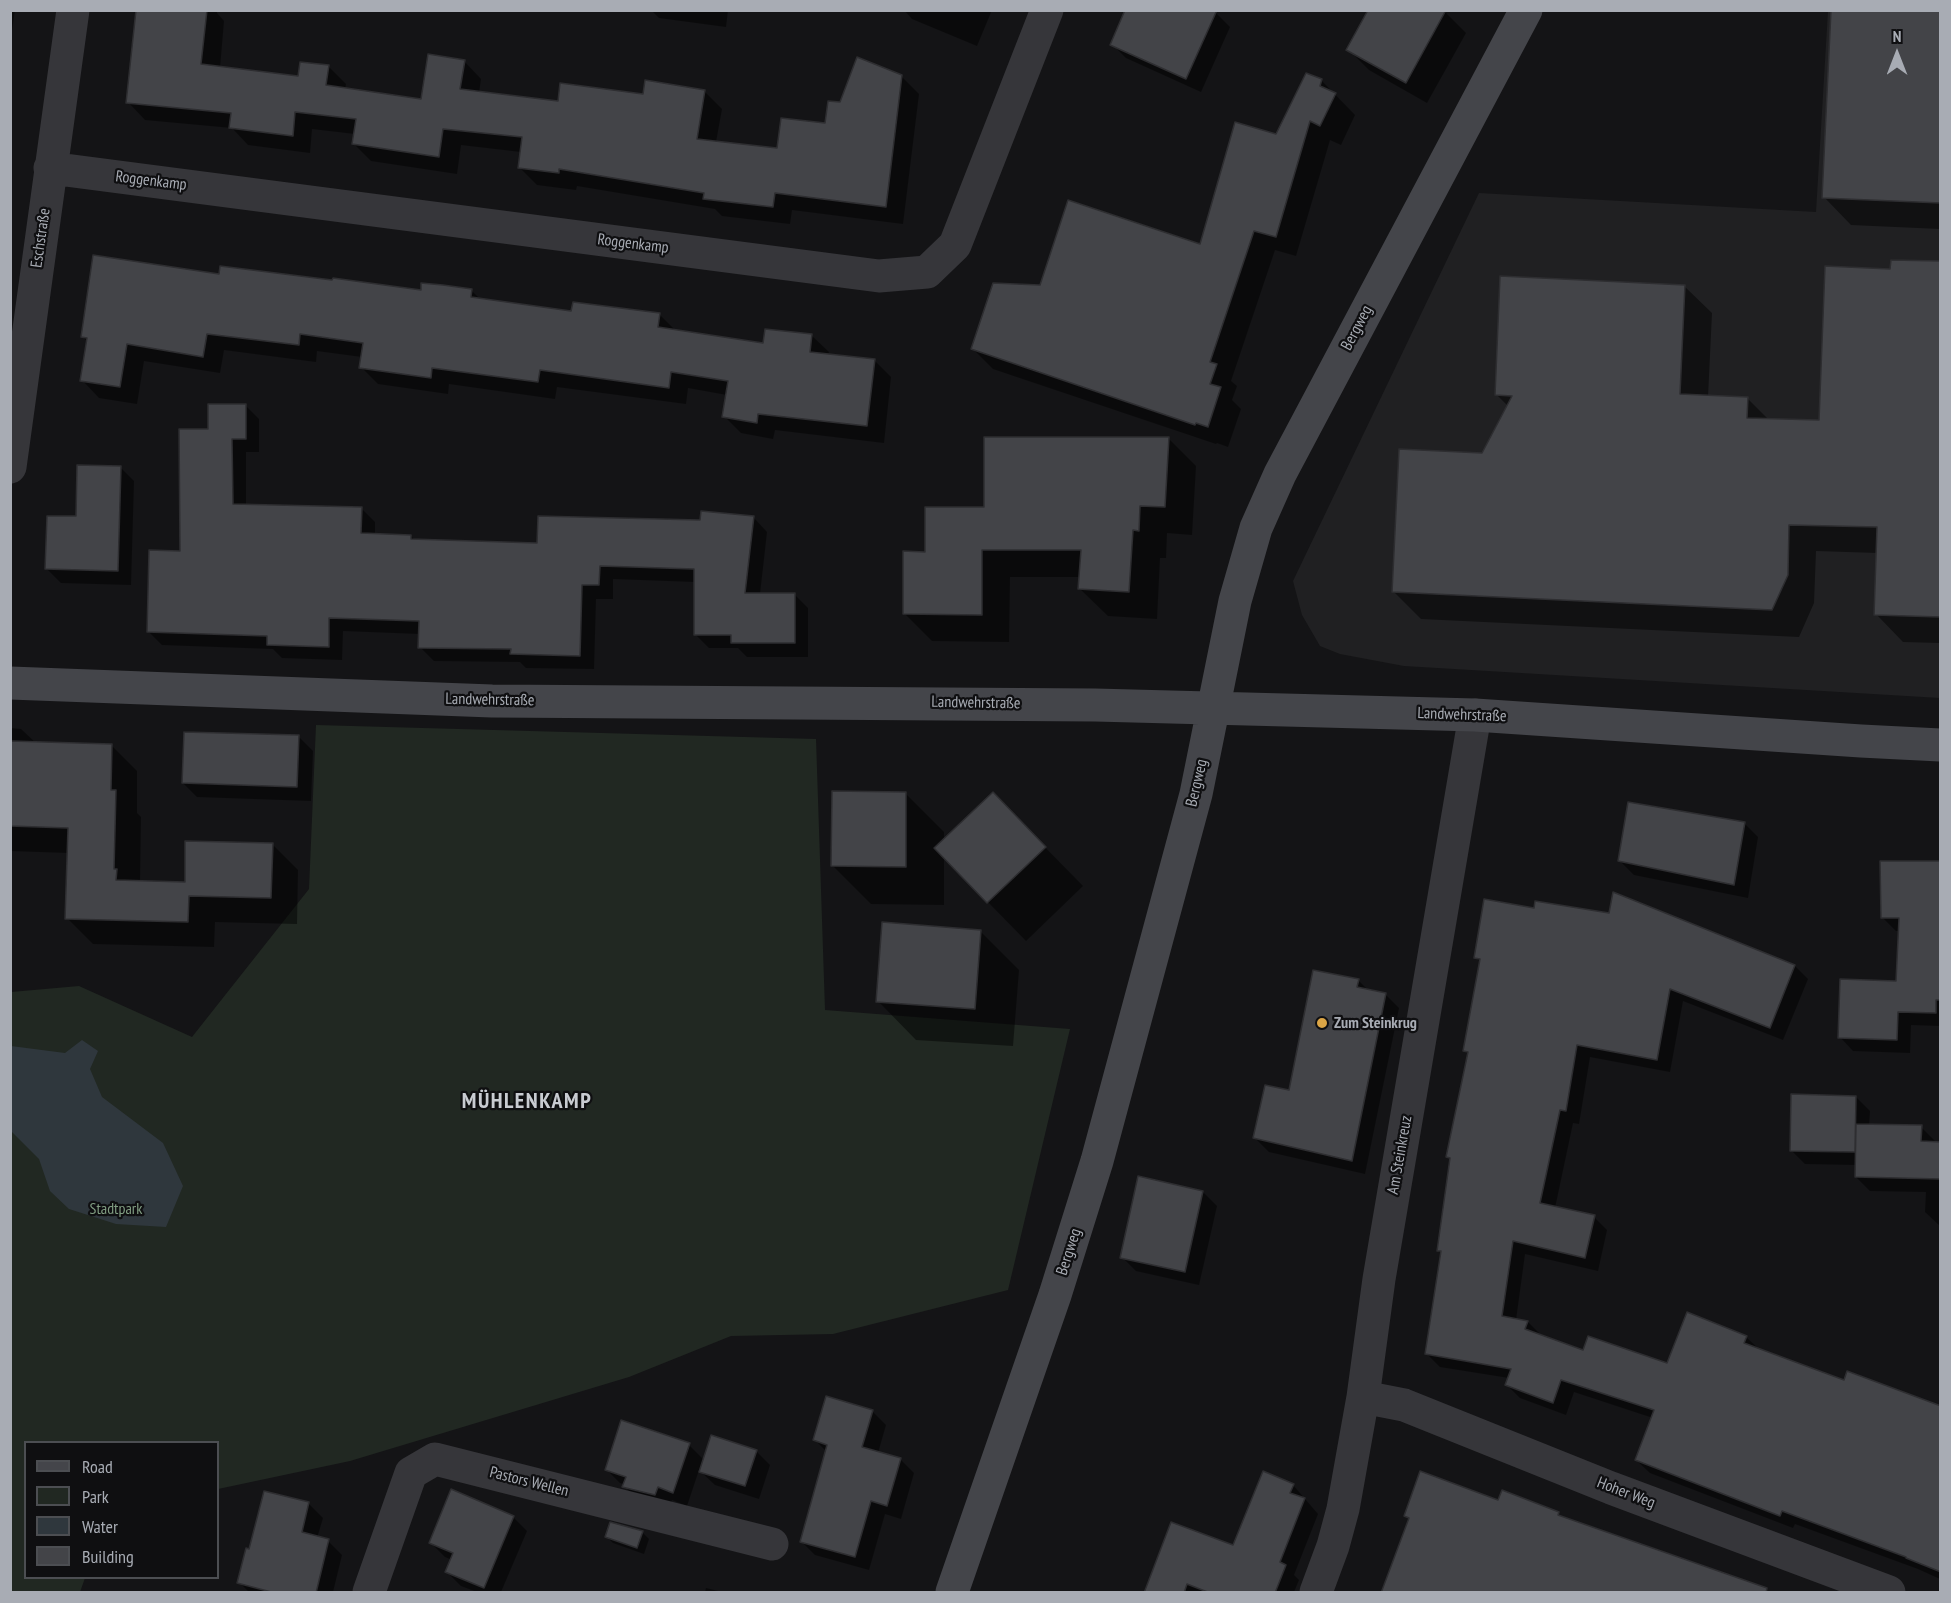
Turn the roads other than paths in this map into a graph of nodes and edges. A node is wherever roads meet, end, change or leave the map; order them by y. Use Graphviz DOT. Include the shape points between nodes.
graph roads {
  1 [pos="73,10"];
  2 [pos="1047,10"];
  3 [pos="1526,10"];
  4 [pos="50,168"];
  5 [pos="10,466"];
  6 [pos="10,683"];
  7 [pos="1214,709"];
  8 [pos="1475,715"];
  9 [pos="1941,745"];
  10 [pos="1363,1397"];
  11 [pos="772,1544"];
  12 [pos="369,1593"];
  13 [pos="952,1593"];
  14 [pos="1316,1593"];
  15 [pos="1889,1593"];
  1 -- 4 [label="street, Eschstraße"];
  2 -- 4 [label="street, Roggenkamp" via="955,245 927,272 879,276"];
  3 -- 7 [label="street, Bergweg" via="1280,474 1256,528 1235,601"];
  4 -- 5 [label="street, Eschstraße"];
  6 -- 7 [label="street, Landwehrstraße" via="492,701 1136,705"];
  7 -- 8 [label="street, Landwehrstraße"];
  7 -- 13 [label="street, Bergweg" via="1196,794 1097,1161"];
  8 -- 9 [label="street, Landwehrstraße"];
  8 -- 10 [label="street, Am Steinkreuz" via="1379,1279"];
  10 -- 14 [label="street, Am Steinkreuz" via="1343,1509"];
  10 -- 15 [label="street, Hoher Weg" via="1404,1405"];
  11 -- 12 [label="street, Pastors Wellen" via="435,1459 411,1473"];
}
